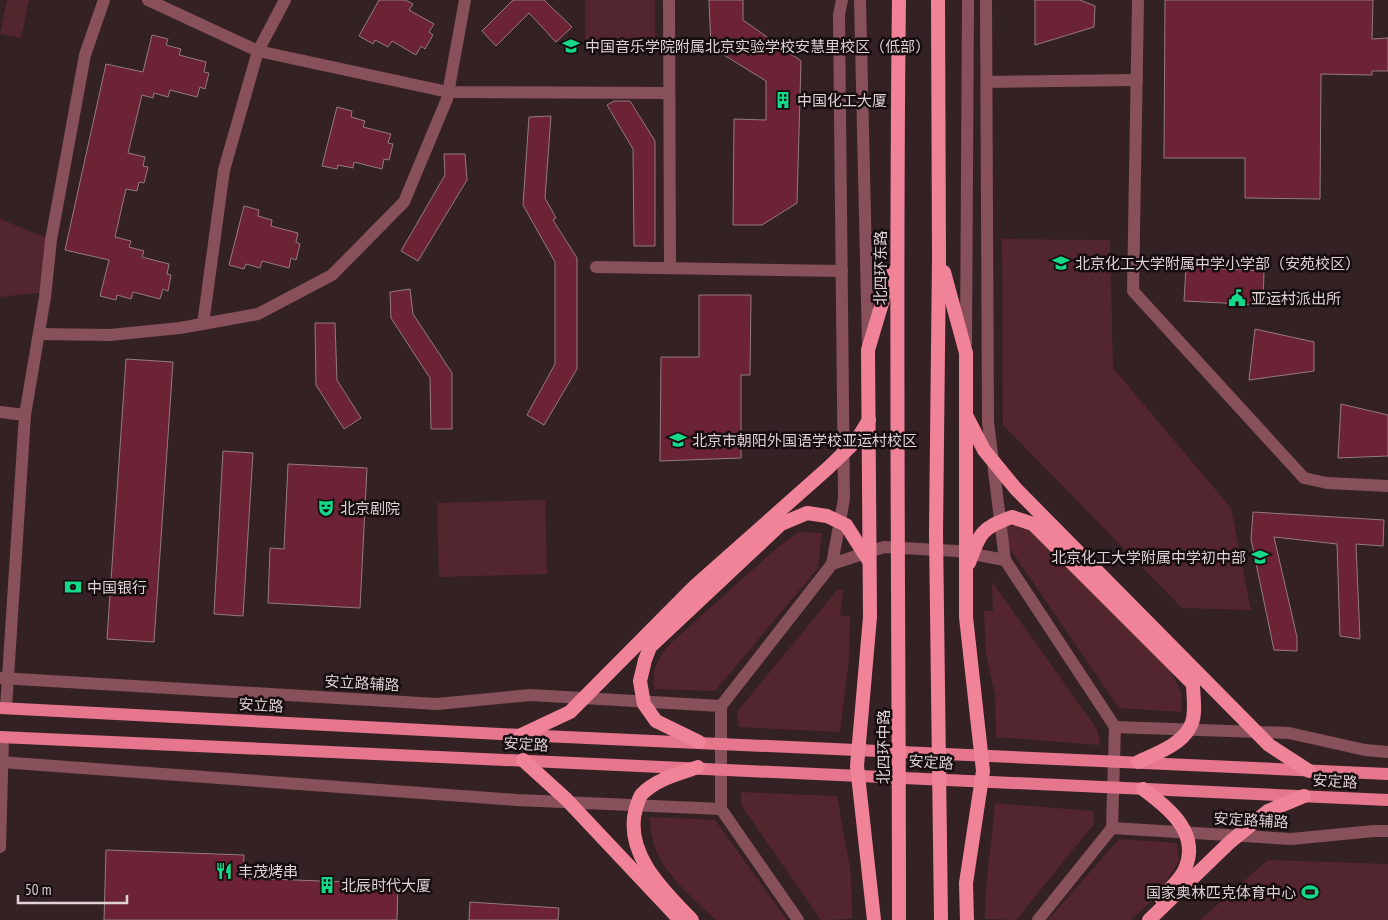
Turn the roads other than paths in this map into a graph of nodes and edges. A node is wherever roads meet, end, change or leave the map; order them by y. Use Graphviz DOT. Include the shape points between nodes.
graph roads {
  1 [pos="104,0"];
  2 [pos="148,0"];
  3 [pos="285,0"];
  4 [pos="465,0"];
  5 [pos="669,0"];
  6 [pos="842,0"];
  7 [pos="860,0"];
  8 [pos="899,0"];
  9 [pos="938,0"];
  10 [pos="968,0"];
  11 [pos="986,0"];
  12 [pos="1138,0"];
  13 [pos="258,51"];
  14 [pos="1137,80"];
  15 [pos="987,82"];
  16 [pos="448,92"];
  17 [pos="670,93"];
  18 [pos="939,257"];
  19 [pos="895,260"];
  20 [pos="596,267"];
  21 [pos="670,268"];
  22 [pos="842,271"];
  23 [pos="203,324"];
  24 [pos="39,334"];
  25 [pos="868,350"];
  26 [pos="966,353"];
  27 [pos="0,412"];
  28 [pos="965,414"];
  29 [pos="25,415"];
  30 [pos="869,420"];
  31 [pos="1388,486"];
  32 [pos="1005,560"];
  33 [pos="869,561"];
  34 [pos="832,564"];
  35 [pos="899,573"];
  36 [pos="965,573"];
  37 [pos="4,678"];
  38 [pos="721,706"];
  39 [pos="3,708"];
  40 [pos="1115,727"];
  41 [pos="521,736"];
  42 [pos="1,737"];
  43 [pos="700,742"];
  44 [pos="1388,752"];
  45 [pos="523,760"];
  46 [pos="1,762"];
  47 [pos="1138,762"];
  48 [pos="698,768"];
  49 [pos="1308,771"];
  50 [pos="1388,774"];
  51 [pos="1143,789"];
  52 [pos="1304,796"];
  53 [pos="1388,800"];
  54 [pos="721,809"];
  55 [pos="1112,828"];
  56 [pos="1388,831"];
  57 [pos="0,847"];
  58 [pos="680,920"];
  59 [pos="692,920"];
  60 [pos="798,920"];
  61 [pos="874,920"];
  62 [pos="899,920"];
  63 [pos="941,920"];
  64 [pos="967,920"];
  65 [pos="1038,920"];
  66 [pos="1140,920"];
  67 [pos="1149,920"];
  1 -- 24 [label="street" via="85,55 51,240"];
  2 -- 13 [label="street"];
  3 -- 13 [label="street"];
  4 -- 16 [label="street"];
  5 -- 17 [label="street"];
  6 -- 22 [label="street" via="839,15"];
  7 -- 25 [label="street, 北四环东路"];
  8 -- 19 [label="highway, 北四环东路"];
  9 -- 18 [label="highway"];
  10 -- 26 [label="street"];
  11 -- 15 [label="street"];
  12 -- 14 [label="street"];
  13 -- 16 [label="street"];
  13 -- 23 [label="street" via="224,170"];
  14 -- 15 [label="street"];
  14 -- 31 [label="street" via="1134,290 1304,478 1327,483"];
  15 -- 32 [label="street" via="988,422"];
  16 -- 17 [label="street"];
  16 -- 23 [label="street" via="404,202 332,275 258,314"];
  17 -- 21 [label="street"];
  18 -- 26 [label="highway"];
  18 -- 63 [label="highway" via="936,573"];
  19 -- 25 [label="highway"];
  19 -- 35 [label="highway, 北四环东路"];
  20 -- 21 [label="street"];
  21 -- 22 [label="street"];
  22 -- 34 [label="street" via="844,499"];
  23 -- 24 [label="street" via="110,334"];
  24 -- 29 [label="street"];
  25 -- 30 [label="highway"];
  26 -- 28 [label="highway"];
  27 -- 29 [label="street"];
  28 -- 36 [label="highway"];
  28 -- 49 [label="highway" via="984,450 1016,489 1269,745"];
  29 -- 37 [label="street"];
  30 -- 33 [label="highway"];
  30 -- 41 [label="highway" via="849,448 695,586 570,712"];
  32 -- 34 [label="street" via="957,550 884,547"];
  32 -- 40 [label="street"];
  33 -- 43 [label="highway" via="846,525 827,516 807,513 781,524 650,647 640,681 644,704 656,721"];
  33 -- 61 [label="highway" via="870,617 857,766"];
  34 -- 38 [label="street"];
  35 -- 62 [label="highway, 北四环中路"];
  36 -- 47 [label="highway" via="988,526 1012,517 1032,524 1193,684 1191,727 1172,745"];
  36 -- 64 [label="highway" via="966,617 983,771 966,883"];
  37 -- 38 [label="street, 安立路辅路" via="437,704 530,695"];
  37 -- 39 [label="street"];
  38 -- 54 [label="street"];
  39 -- 41 [label="main road, 安立路"];
  40 -- 44 [label="street" via="1289,734"];
  40 -- 55 [label="street"];
  41 -- 43 [label="main road, 安定路"];
  42 -- 45 [label="main road, 安定路"];
  42 -- 46 [label="street"];
  43 -- 47 [label="main road, 安定路"];
  45 -- 48 [label="main road, 安定路"];
  45 -- 58 [label="highway" via="566,799"];
  46 -- 54 [label="street" via="518,800"];
  46 -- 57 [label="street"];
  47 -- 49 [label="main road, 安定路"];
  48 -- 51 [label="main road, 安定路"];
  48 -- 59 [label="highway" via="656,782 640,795 634,817 636,840 645,865 663,890"];
  49 -- 50 [label="main road, 安定路"];
  51 -- 52 [label="main road, 安定路"];
  51 -- 66 [label="highway" via="1168,806 1184,828 1189,850 1184,871"];
  52 -- 53 [label="main road, 安定路"];
  52 -- 67 [label="highway" via="1268,811 1230,842"];
  54 -- 60 [label="street"];
  55 -- 56 [label="street, 安定路辅路" via="1291,839"];
  55 -- 65 [label="street"];
}
